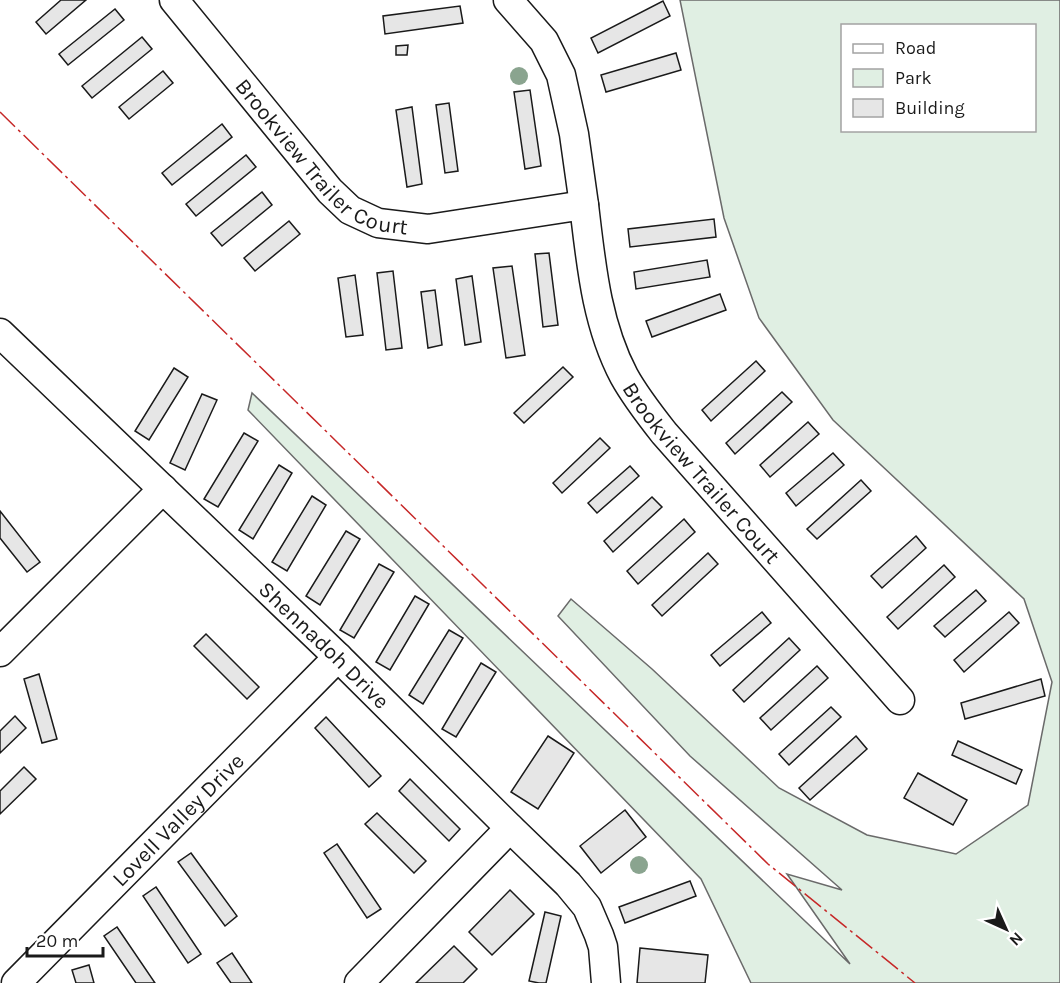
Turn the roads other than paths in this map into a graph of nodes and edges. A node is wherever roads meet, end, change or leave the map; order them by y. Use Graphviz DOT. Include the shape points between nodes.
graph roads {
  1 [pos="174,0"];
  2 [pos="508,0"];
  3 [pos="584,205"];
  4 [pos="0,333"];
  5 [pos="163,489"];
  6 [pos="0,652"];
  7 [pos="338,657"];
  8 [pos="900,700"];
  9 [pos="510,828"];
  10 [pos="15,983"];
  11 [pos="360,983"];
  12 [pos="606,983"];
  1 -- 3 [label="street, Brookview Trailer Court" via="330,191 350,210 378,223 428,229"];
  2 -- 3 [label="street, Brookview Trailer Court" via="544,41 561,75"];
  3 -- 8 [label="street, Brookview Trailer Court" via="601,315 623,374 638,399"];
  4 -- 5 [label="street, Shennadoh Drive"];
  5 -- 6 [label="street"];
  5 -- 7 [label="street, Shennadoh Drive"];
  7 -- 9 [label="street, Shennadoh Drive"];
  7 -- 10 [label="street, Lovell Valley Drive"];
  9 -- 11 [label="street"];
  9 -- 12 [label="street, Shennadoh Drive" via="587,907 603,947"];
}
